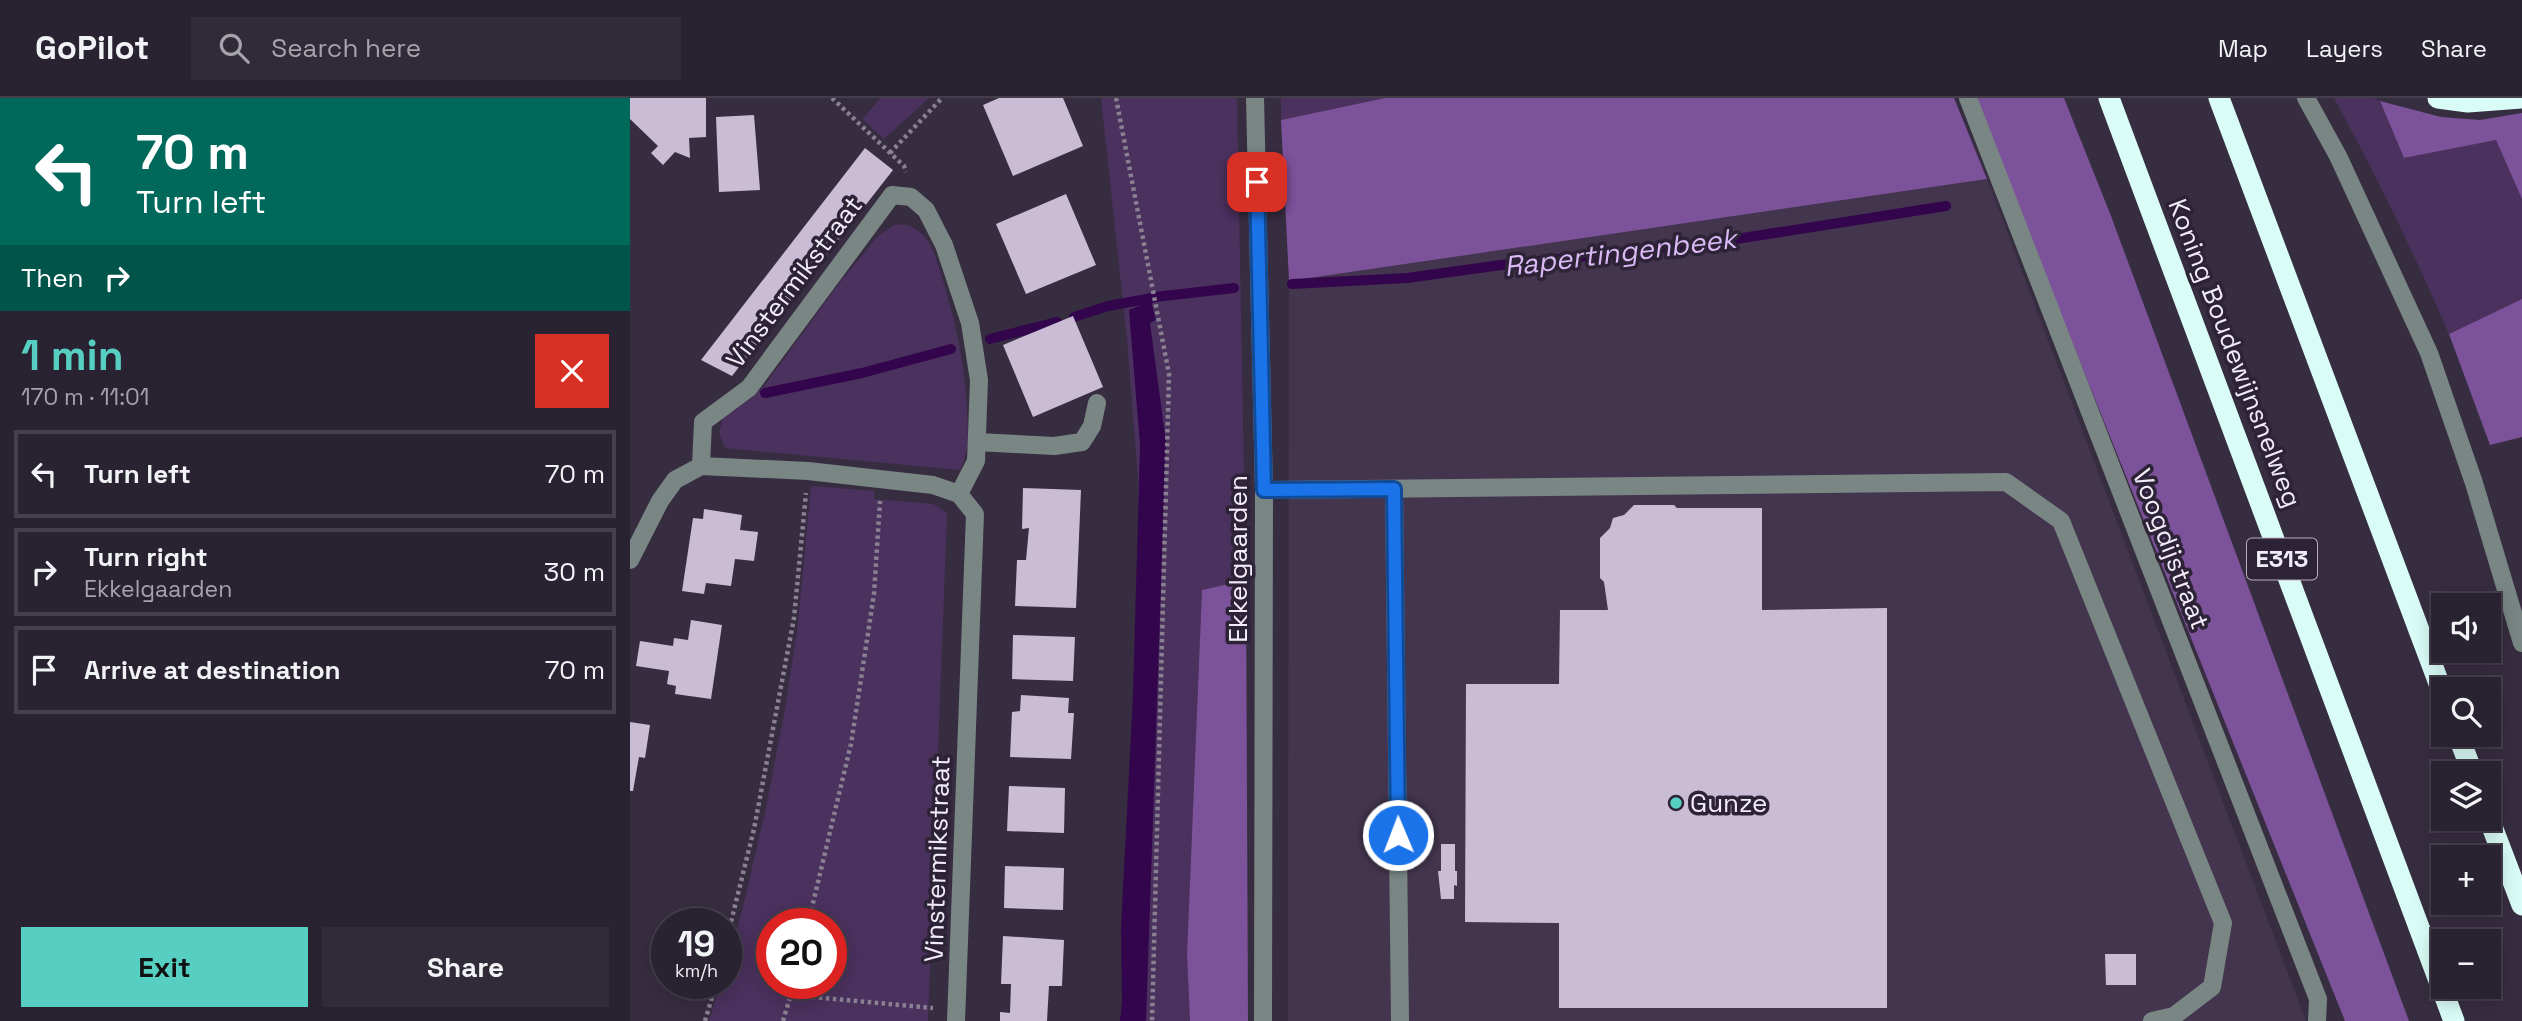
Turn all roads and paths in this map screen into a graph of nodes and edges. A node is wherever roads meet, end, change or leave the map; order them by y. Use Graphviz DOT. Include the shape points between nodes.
graph roads {
  1 [pos="832,98"];
  2 [pos="942,98"];
  3 [pos="1116,98"];
  4 [pos="1255,98"];
  5 [pos="1968,98"];
  6 [pos="2109,98"];
  7 [pos="2219,98"];
  8 [pos="2306,98"];
  9 [pos="2438,98"];
  10 [pos="2522,99"];
  11 [pos="890,153"];
  12 [pos="911,197"];
  13 [pos="1097,403"];
  14 [pos="977,442"];
  15 [pos="701,466"];
  16 [pos="808,471"];
  17 [pos="881,481"];
  18 [pos="1394,489"];
  19 [pos="1264,490"];
  20 [pos="959,494"];
  21 [pos="630,560"];
  22 [pos="2522,643"];
  23 [pos="2437,677"];
  24 [pos="2494,831"];
  25 [pos="2522,905"];
  26 [pos="734,908"];
  27 [pos="812,908"];
  28 [pos="712,999"];
  29 [pos="790,999"];
  30 [pos="824,999"];
  31 [pos="957,1015"];
  32 [pos="705,1021"];
  33 [pos="783,1021"];
  34 [pos="1152,1021"];
  35 [pos="1263,1021"];
  36 [pos="1400,1021"];
  37 [pos="2152,1021"];
  38 [pos="2317,1021"];
  39 [pos="2454,1021"];
  1 -- 11 [label="path"];
  2 -- 11 [label="path"];
  3 -- 34 [label="path" via="1169,373"];
  4 -- 19 [label="street, Ekkelgaarden"];
  5 -- 38 [label="street, Voogdijstraat" via="2318,999"];
  6 -- 39 [label="highway, Koning Boudewijnsnelweg / E313"];
  7 -- 23 [label="highway"];
  8 -- 22 [label="street" via="2338,156 2429,353"];
  9 -- 10 [label="highway" via="2468,102"];
  11 -- 12 [label="path" via="904,166"];
  12 -- 14 [label="street" via="926,210 944,246 970,323 979,380"];
  12 -- 15 [label="street, Vinstermikstraat" via="892,195 749,388 703,422"];
  13 -- 14 [label="street" via="1092,426 1082,442 1054,446"];
  14 -- 20 [label="street" via="976,461"];
  15 -- 16 [label="street"];
  15 -- 21 [label="street" via="675,480"];
  16 -- 17 [label="street"];
  16 -- 26 [label="path" via="794,618"];
  17 -- 20 [label="street" via="933,485"];
  17 -- 27 [label="path" via="874,594 851,744"];
  18 -- 19 [label="street"];
  18 -- 36 [label="street"];
  18 -- 37 [label="street" via="2006,482 2061,521 2223,923 2212,986 2174,1016"];
  19 -- 35 [label="street, Ekkelgaarden"];
  20 -- 31 [label="street, Vinstermikstraat" via="975,514"];
  24 -- 25 [label="highway"];
  28 -- 32 [label="path"];
  29 -- 33 [label="path"];
  30 -- 31 [label="path"];
}
